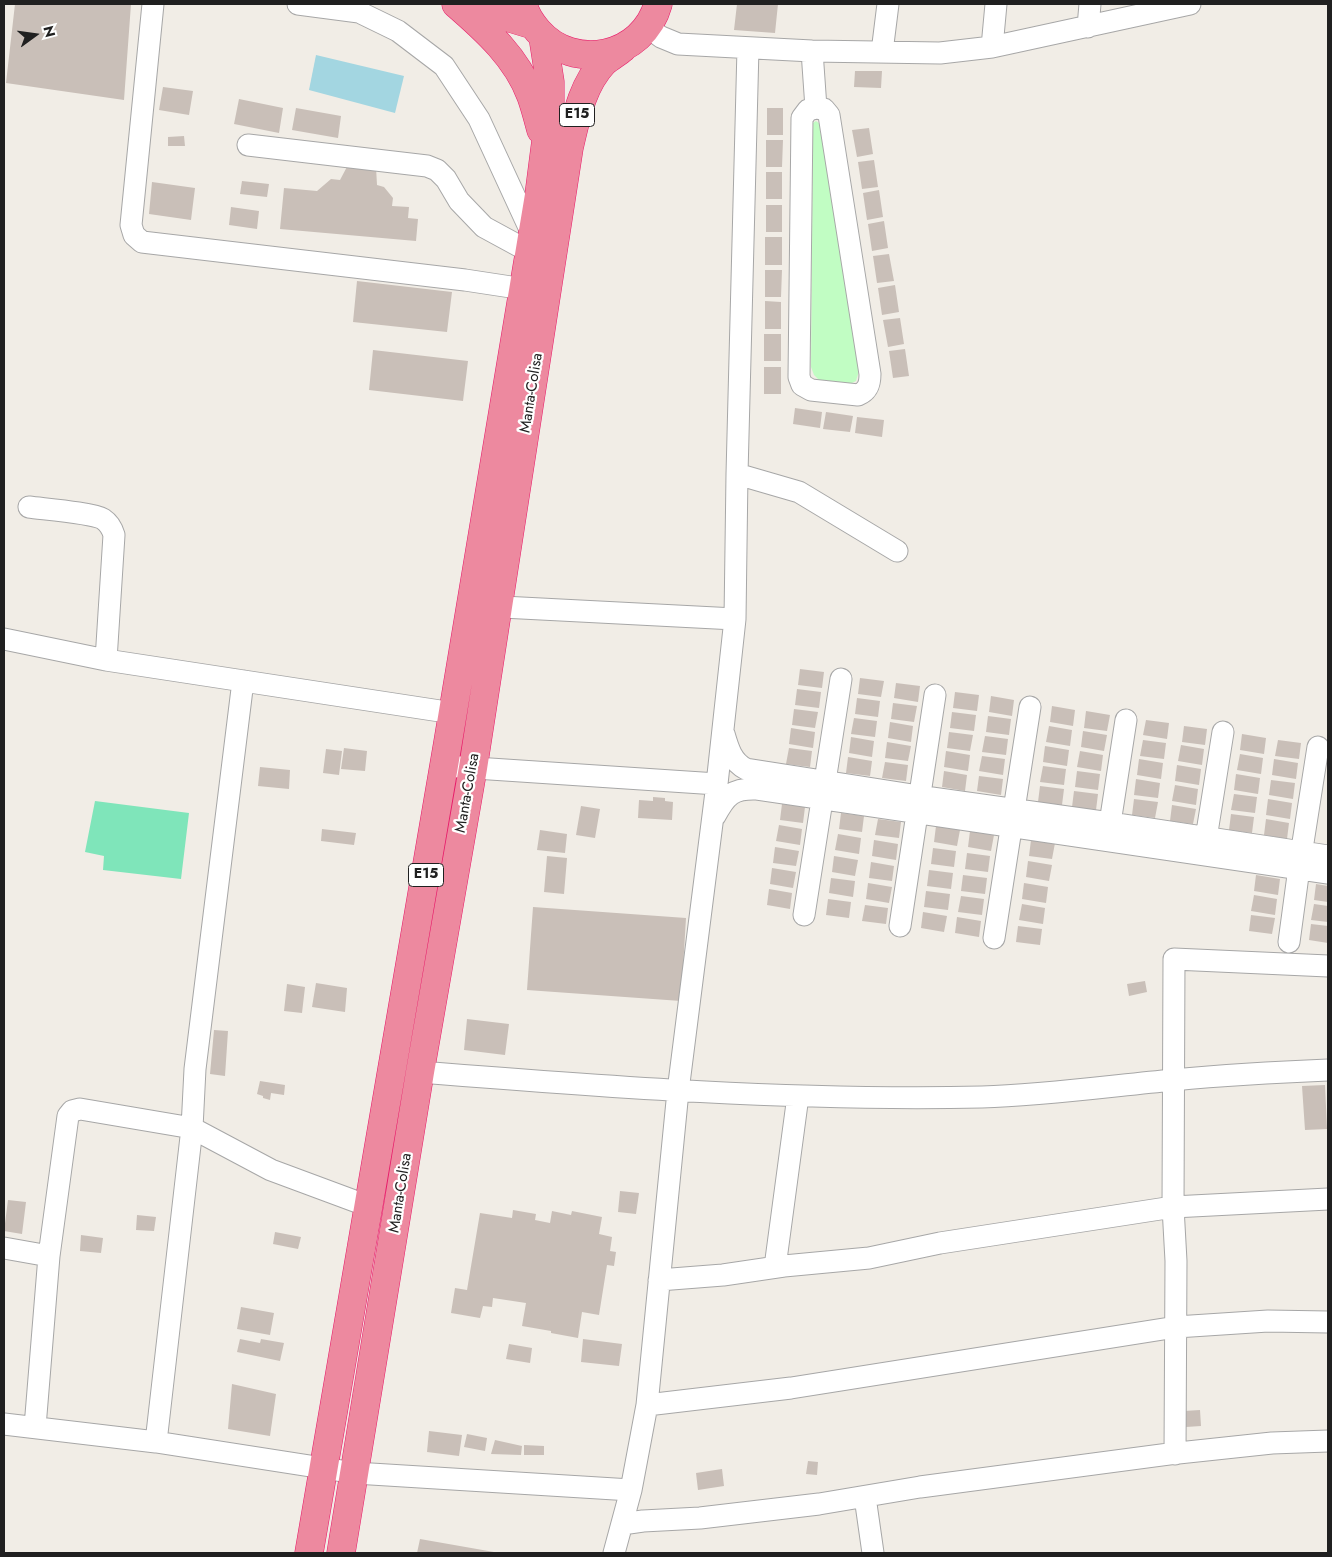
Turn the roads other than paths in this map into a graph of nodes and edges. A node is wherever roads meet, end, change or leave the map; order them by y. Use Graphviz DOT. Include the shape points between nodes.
graph roads {
  1 [pos="153,4"];
  2 [pos="298,4"];
  3 [pos="456,4"];
  4 [pos="464,4"];
  5 [pos="888,4"];
  6 [pos="996,4"];
  7 [pos="1090,4"];
  8 [pos="1190,4"];
  9 [pos="653,15"];
  10 [pos="533,22"];
  11 [pos="1088,27"];
  12 [pos="992,47"];
  13 [pos="622,48"];
  14 [pos="748,48"];
  15 [pos="812,51"];
  16 [pos="882,52"];
  17 [pos="816,108"];
  18 [pos="248,144"];
  19 [pos="546,144"];
  20 [pos="531,244"];
  21 [pos="524,289"];
  22 [pos="737,474"];
  23 [pos="29,507"];
  24 [pos="897,551"];
  25 [pos="472,606"];
  26 [pos="499,607"];
  27 [pos="734,619"];
  28 [pos="4,638"];
  29 [pos="106,660"];
  30 [pos="841,679"];
  31 [pos="243,681"];
  32 [pos="935,695"];
  33 [pos="1030,707"];
  34 [pos="453,713"];
  35 [pos="1126,720"];
  36 [pos="723,731"];
  37 [pos="1223,732"];
  38 [pos="1318,747"];
  39 [pos="445,766"];
  40 [pos="473,768"];
  41 [pos="763,781"];
  42 [pos="717,784"];
  43 [pos="824,790"];
  44 [pos="918,804"];
  45 [pos="713,818"];
  46 [pos="1013,819"];
  47 [pos="1109,832"];
  48 [pos="1205,846"];
  49 [pos="1328,856"];
  50 [pos="1300,860"];
  51 [pos="1328,873"];
  52 [pos="804,915"];
  53 [pos="900,926"];
  54 [pos="994,938"];
  55 [pos="1289,942"];
  56 [pos="1328,966"];
  57 [pos="1328,1070"];
  58 [pos="420,1072"];
  59 [pos="1174,1080"];
  60 [pos="678,1091"];
  61 [pos="798,1096"];
  62 [pos="192,1128"];
  63 [pos="1328,1199"];
  64 [pos="368,1206"];
  65 [pos="1173,1207"];
  66 [pos="4,1248"];
  67 [pos="49,1256"];
  68 [pos="775,1267"];
  69 [pos="356,1276"];
  70 [pos="659,1280"];
  71 [pos="386,1281"];
  72 [pos="1328,1322"];
  73 [pos="1176,1327"];
  74 [pos="647,1405"];
  75 [pos="4,1424"];
  76 [pos="35,1427"];
  77 [pos="1328,1441"];
  78 [pos="156,1442"];
  79 [pos="1175,1454"];
  80 [pos="324,1468"];
  81 [pos="355,1473"];
  82 [pos="632,1490"];
  83 [pos="865,1496"];
  84 [pos="622,1524"];
  85 [pos="310,1553"];
  86 [pos="341,1553"];
  87 [pos="614,1553"];
  88 [pos="873,1553"];
  1 -- 21 [label="street" via="131,225 134,235 142,242"];
  2 -- 20 [label="street" via="359,12 398,31 444,66 479,118"];
  3 -- 19 [label="highway" via="494,38 510,58 531,96"];
  4 -- 10 [label="highway, E15"];
  5 -- 16 [label="street"];
  6 -- 12 [label="street"];
  7 -- 11 [label="street"];
  8 -- 11 [label="street"];
  9 -- 13 [label="highway, E15" via="636,39"];
  9 -- 14 [label="street" via="661,37 678,44"];
  10 -- 13 [label="highway, E15" via="561,49 581,55 602,55"];
  10 -- 19 [label="highway, Manta-Colisa / E15" via="550,82"];
  11 -- 12 [label="street"];
  12 -- 16 [label="street" via="940,53"];
  13 -- 26 [label="highway, Manta-Colisa / E15" via="604,63 592,79 580,103 569,148"];
  14 -- 15 [label="street"];
  14 -- 22 [label="street"];
  15 -- 16 [label="street"];
  15 -- 17 [label="street"];
  17 -- 17 [label="street" via="808,110 802,118 799,377 808,389 858,395 869,386 870,374 829,115 824,109"];
  18 -- 20 [label="street" via="427,166 446,179 458,201 484,227"];
  19 -- 20 [label="highway, Manta-Colisa / E15"];
  20 -- 21 [label="highway, Manta-Colisa / E15"];
  21 -- 25 [label="highway, Manta-Colisa / E15"];
  22 -- 24 [label="street" via="799,492"];
  22 -- 27 [label="street"];
  23 -- 29 [label="street" via="98,516 112,529"];
  25 -- 26 [label="street"];
  25 -- 34 [label="highway, Manta-Colisa / E15"];
  26 -- 27 [label="street"];
  26 -- 40 [label="highway, Manta-Colisa / E15"];
  27 -- 36 [label="street"];
  28 -- 29 [label="street"];
  29 -- 31 [label="street"];
  30 -- 43 [label="street"];
  31 -- 34 [label="street"];
  31 -- 62 [label="street" via="195,1069"];
  32 -- 44 [label="street"];
  33 -- 46 [label="street"];
  34 -- 39 [label="highway, Manta-Colisa / E15"];
  35 -- 47 [label="street"];
  36 -- 41 [label="street" via="731,755 740,766"];
  36 -- 42 [label="street"];
  37 -- 48 [label="street"];
  38 -- 50 [label="street"];
  39 -- 40 [label="street"];
  39 -- 64 [label="highway, Manta-Colisa / E15"];
  40 -- 42 [label="street"];
  40 -- 58 [label="highway, Manta-Colisa / E15"];
  41 -- 43 [label="street"];
  41 -- 45 [label="street" via="729,795"];
  42 -- 45 [label="street"];
  43 -- 44 [label="street"];
  43 -- 52 [label="street"];
  44 -- 46 [label="street"];
  44 -- 53 [label="street"];
  45 -- 60 [label="street"];
  46 -- 47 [label="street"];
  46 -- 54 [label="street"];
  47 -- 48 [label="street"];
  48 -- 50 [label="street"];
  49 -- 50 [label="street"];
  50 -- 51 [label="street"];
  50 -- 55 [label="street"];
  56 -- 59 [label="street" via="1174,959"];
  57 -- 59 [label="street"];
  58 -- 60 [label="street"];
  58 -- 71 [label="highway, Manta-Colisa / E15"];
  59 -- 61 [label="street" via="983,1096"];
  59 -- 65 [label="street"];
  60 -- 61 [label="street"];
  60 -- 70 [label="street"];
  61 -- 68 [label="street"];
  62 -- 64 [label="street" via="272,1170"];
  62 -- 67 [label="street" via="72,1111 68,1116"];
  62 -- 78 [label="street"];
  63 -- 65 [label="street"];
  64 -- 69 [label="highway, Manta-Colisa / E15"];
  65 -- 68 [label="street" via="940,1243 869,1258"];
  65 -- 73 [label="street"];
  66 -- 67 [label="street"];
  67 -- 76 [label="street"];
  68 -- 70 [label="street"];
  69 -- 71 [label="highway"];
  69 -- 80 [label="highway, Manta-Colisa / E15"];
  70 -- 74 [label="street"];
  71 -- 81 [label="highway, Manta-Colisa / E15"];
  72 -- 73 [label="street" via="1268,1321"];
  73 -- 74 [label="street" via="791,1388"];
  73 -- 79 [label="street"];
  74 -- 82 [label="street"];
  75 -- 76 [label="street"];
  76 -- 78 [label="street"];
  77 -- 79 [label="street" via="1272,1443"];
  78 -- 80 [label="street"];
  79 -- 83 [label="street"];
  80 -- 81 [label="street"];
  80 -- 85 [label="highway, Manta-Colisa / E15"];
  81 -- 82 [label="street"];
  81 -- 86 [label="highway, Manta-Colisa / E15"];
  82 -- 84 [label="street"];
  83 -- 84 [label="street" via="700,1518"];
  83 -- 88 [label="street"];
  84 -- 87 [label="street"];
}
